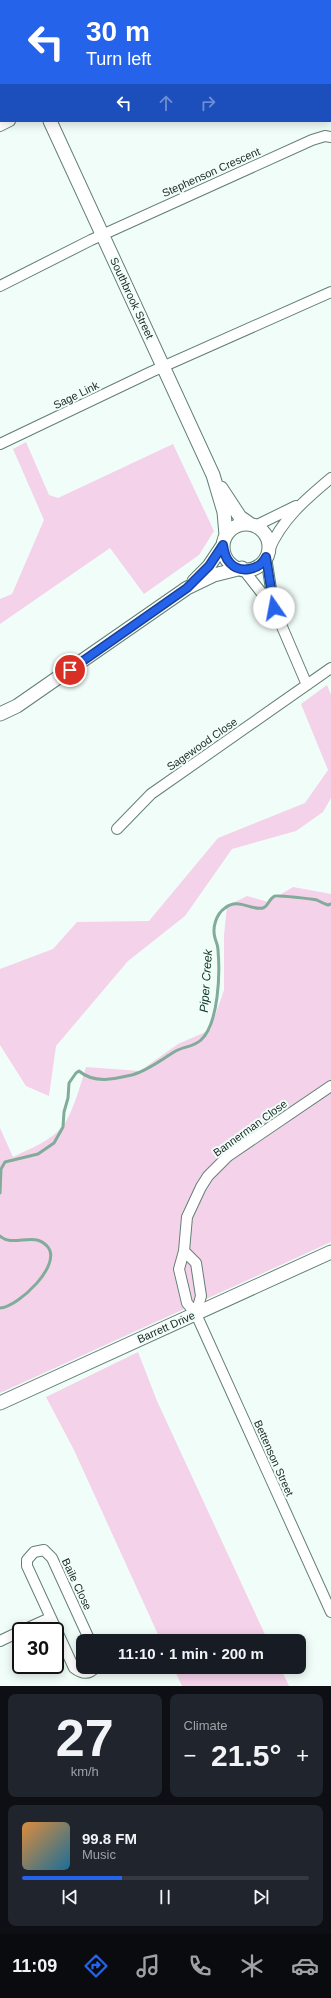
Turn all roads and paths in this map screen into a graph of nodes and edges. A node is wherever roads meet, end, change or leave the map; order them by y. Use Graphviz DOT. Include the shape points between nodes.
graph roads {
  1 [pos="50,122"];
  2 [pos="331,138"];
  3 [pos="103,235"];
  4 [pos="0,286"];
  5 [pos="331,292"];
  6 [pos="163,366"];
  7 [pos="0,444"];
  8 [pos="213,475"];
  9 [pos="331,478"];
  10 [pos="301,503"];
  11 [pos="253,525"];
  12 [pos="225,540"];
  13 [pos="267,553"];
  14 [pos="243,569"];
  15 [pos="187,588"];
  16 [pos="274,608"];
  17 [pos="331,668"];
  18 [pos="307,685"];
  19 [pos="0,714"];
  20 [pos="116,829"];
  21 [pos="331,1086"];
  22 [pos="184,1251"];
  23 [pos="331,1252"];
  24 [pos="196,1314"];
  25 [pos="0,1403"];
  26 [pos="330,1607"];
  27 [pos="50,1618"];
  28 [pos="41,1622"];
  29 [pos="87,1634"];
  30 [pos="12,1635"];
  31 [pos="0,1641"];
  32 [pos="76,1669"];
  1 -- 3 [label="street, Southbrook Street"];
  2 -- 3 [label="street, Stephenson Crescent" via="325,136 312,140"];
  3 -- 4 [label="street, Stephenson Crescent"];
  3 -- 6 [label="street, Southbrook Street"];
  5 -- 6 [label="street"];
  6 -- 7 [label="street, Sage Link"];
  6 -- 8 [label="street, Southbrook Street"];
  8 -- 11 [label="street, Southbrook Street" via="240,516"];
  8 -- 12 [label="street, Southbrook Street" via="224,512"];
  9 -- 10 [label="street"];
  10 -- 11 [label="street"];
  10 -- 13 [label="street" via="276,534"];
  11 -- 12 [label="street" via="236,526 231,529"];
  11 -- 13 [label="street" via="265,534"];
  12 -- 14 [label="street" via="224,554 230,563"];
  12 -- 15 [label="street" via="209,566"];
  13 -- 14 [label="street" via="264,561 255,568"];
  13 -- 16 [label="street"];
  14 -- 15 [label="street" via="214,574"];
  14 -- 16 [label="street"];
  15 -- 19 [label="street" via="17,706"];
  16 -- 18 [label="street"];
  17 -- 18 [label="street, Sagewood Close"];
  18 -- 20 [label="street, Sagewood Close" via="151,794"];
  21 -- 22 [label="street, Bannerman Close" via="228,1156 215,1168 201,1187 187,1218"];
  22 -- 24 [label="street, Bannerman Close" via="179,1269 187,1303"];
  22 -- 24 [label="street" via="196,1263 201,1296"];
  23 -- 24 [label="street, Barrett Drive"];
  24 -- 25 [label="street, Barrett Drive"];
  24 -- 26 [label="street, Bettenson Street"];
  27 -- 28 [label="street"];
  27 -- 29 [label="street, Baile Close" via="27,1566 27,1560 34,1552 44,1550 52,1558"];
  27 -- 32 [label="street, Baile Close"];
  30 -- 31 [label="street"];
}
